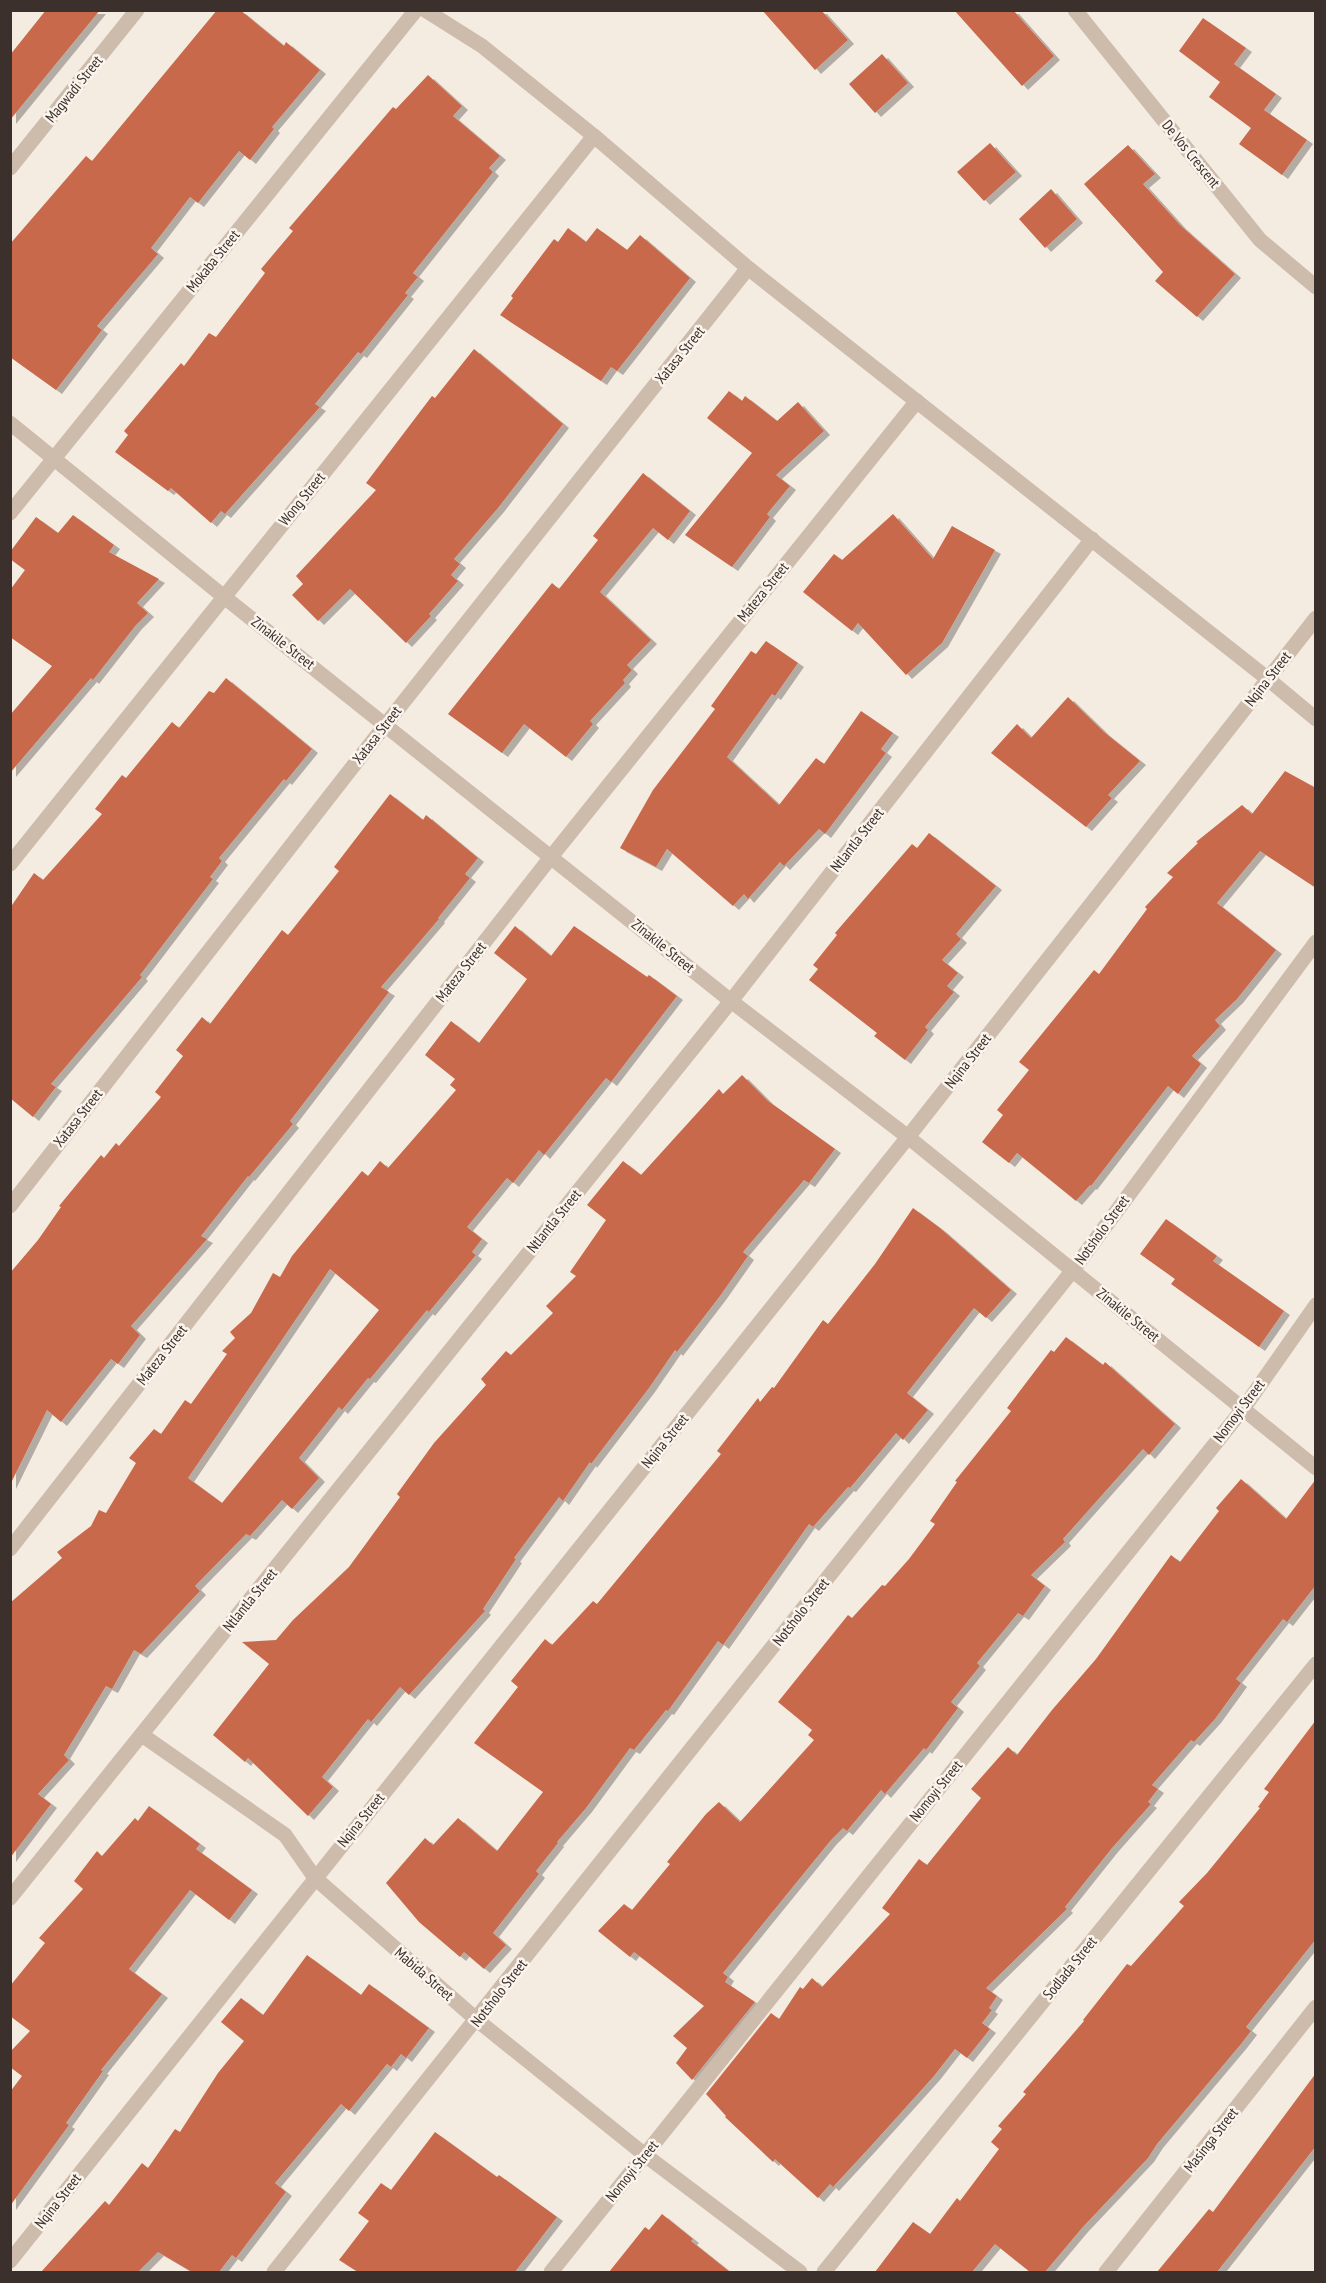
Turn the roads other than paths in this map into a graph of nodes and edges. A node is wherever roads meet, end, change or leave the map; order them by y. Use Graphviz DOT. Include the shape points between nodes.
graph roads {
  1 [pos="137,10"];
  2 [pos="416,10"];
  3 [pos="425,10"];
  4 [pos="1075,10"];
  5 [pos="594,136"];
  6 [pos="10,168"];
  7 [pos="748,268"];
  8 [pos="1316,287"];
  9 [pos="917,401"];
  10 [pos="10,423"];
  11 [pos="54,457"];
  12 [pos="10,513"];
  13 [pos="1092,539"];
  14 [pos="223,596"];
  15 [pos="1316,618"];
  16 [pos="1268,679"];
  17 [pos="1316,720"];
  18 [pos="386,724"];
  19 [pos="551,857"];
  20 [pos="10,864"];
  21 [pos="1316,942"];
  22 [pos="731,1001"];
  23 [pos="908,1137"];
  24 [pos="10,1206"];
  25 [pos="1072,1270"];
  26 [pos="1316,1305"];
  27 [pos="1243,1409"];
  28 [pos="1316,1468"];
  29 [pos="10,1548"];
  30 [pos="1316,1664"];
  31 [pos="142,1735"];
  32 [pos="315,1878"];
  33 [pos="10,1898"];
  34 [pos="1316,2007"];
  35 [pos="477,2020"];
  36 [pos="645,2155"];
  37 [pos="10,2261"];
  38 [pos="274,2272"];
  39 [pos="551,2272"];
  40 [pos="800,2272"];
  41 [pos="824,2272"];
  42 [pos="1106,2272"];
  1 -- 6 [label="street, Magwadi Street"];
  2 -- 11 [label="street, Mokaba Street"];
  3 -- 5 [label="street" via="482,46"];
  4 -- 8 [label="street, De Vos Crescent" via="1260,240"];
  5 -- 7 [label="street"];
  5 -- 14 [label="street, Wong Street"];
  7 -- 9 [label="street"];
  7 -- 18 [label="street, Xatasa Street"];
  9 -- 13 [label="street"];
  9 -- 19 [label="street, Mateza Street"];
  10 -- 11 [label="street, Zinakile Street"];
  11 -- 12 [label="street, Mokaba Street"];
  11 -- 14 [label="street, Zinakile Street"];
  13 -- 16 [label="street"];
  13 -- 22 [label="street, Ntlantla Street"];
  14 -- 18 [label="street, Zinakile Street"];
  14 -- 20 [label="street, Wong Street"];
  15 -- 16 [label="street, Nqina Street"];
  16 -- 17 [label="street"];
  16 -- 23 [label="street, Nqina Street"];
  18 -- 19 [label="street, Zinakile Street"];
  18 -- 24 [label="street, Xatasa Street"];
  19 -- 22 [label="street, Zinakile Street"];
  19 -- 29 [label="street, Mateza Street"];
  21 -- 25 [label="street, Notsholo Street"];
  22 -- 23 [label="street, Zinakile Street"];
  22 -- 31 [label="street, Ntlantla Street"];
  23 -- 25 [label="street, Zinakile Street"];
  23 -- 32 [label="street, Nqina Street"];
  25 -- 27 [label="street, Zinakile Street"];
  25 -- 35 [label="street, Notsholo Street"];
  26 -- 27 [label="street, Nomoyi Street"];
  27 -- 28 [label="street, Zinakile Street"];
  27 -- 36 [label="street, Nomoyi Street"];
  30 -- 41 [label="street, Sodlada Street"];
  31 -- 32 [label="street, Mabida Street" via="285,1835"];
  31 -- 33 [label="street, Ntlantla Street"];
  32 -- 35 [label="street, Mabida Street"];
  32 -- 37 [label="street, Nqina Street"];
  34 -- 42 [label="street, Masinga Street"];
  35 -- 36 [label="street, Mabida Street"];
  35 -- 38 [label="street, Notsholo Street"];
  36 -- 39 [label="street, Nomoyi Street"];
  36 -- 40 [label="street, Mabida Street"];
}
